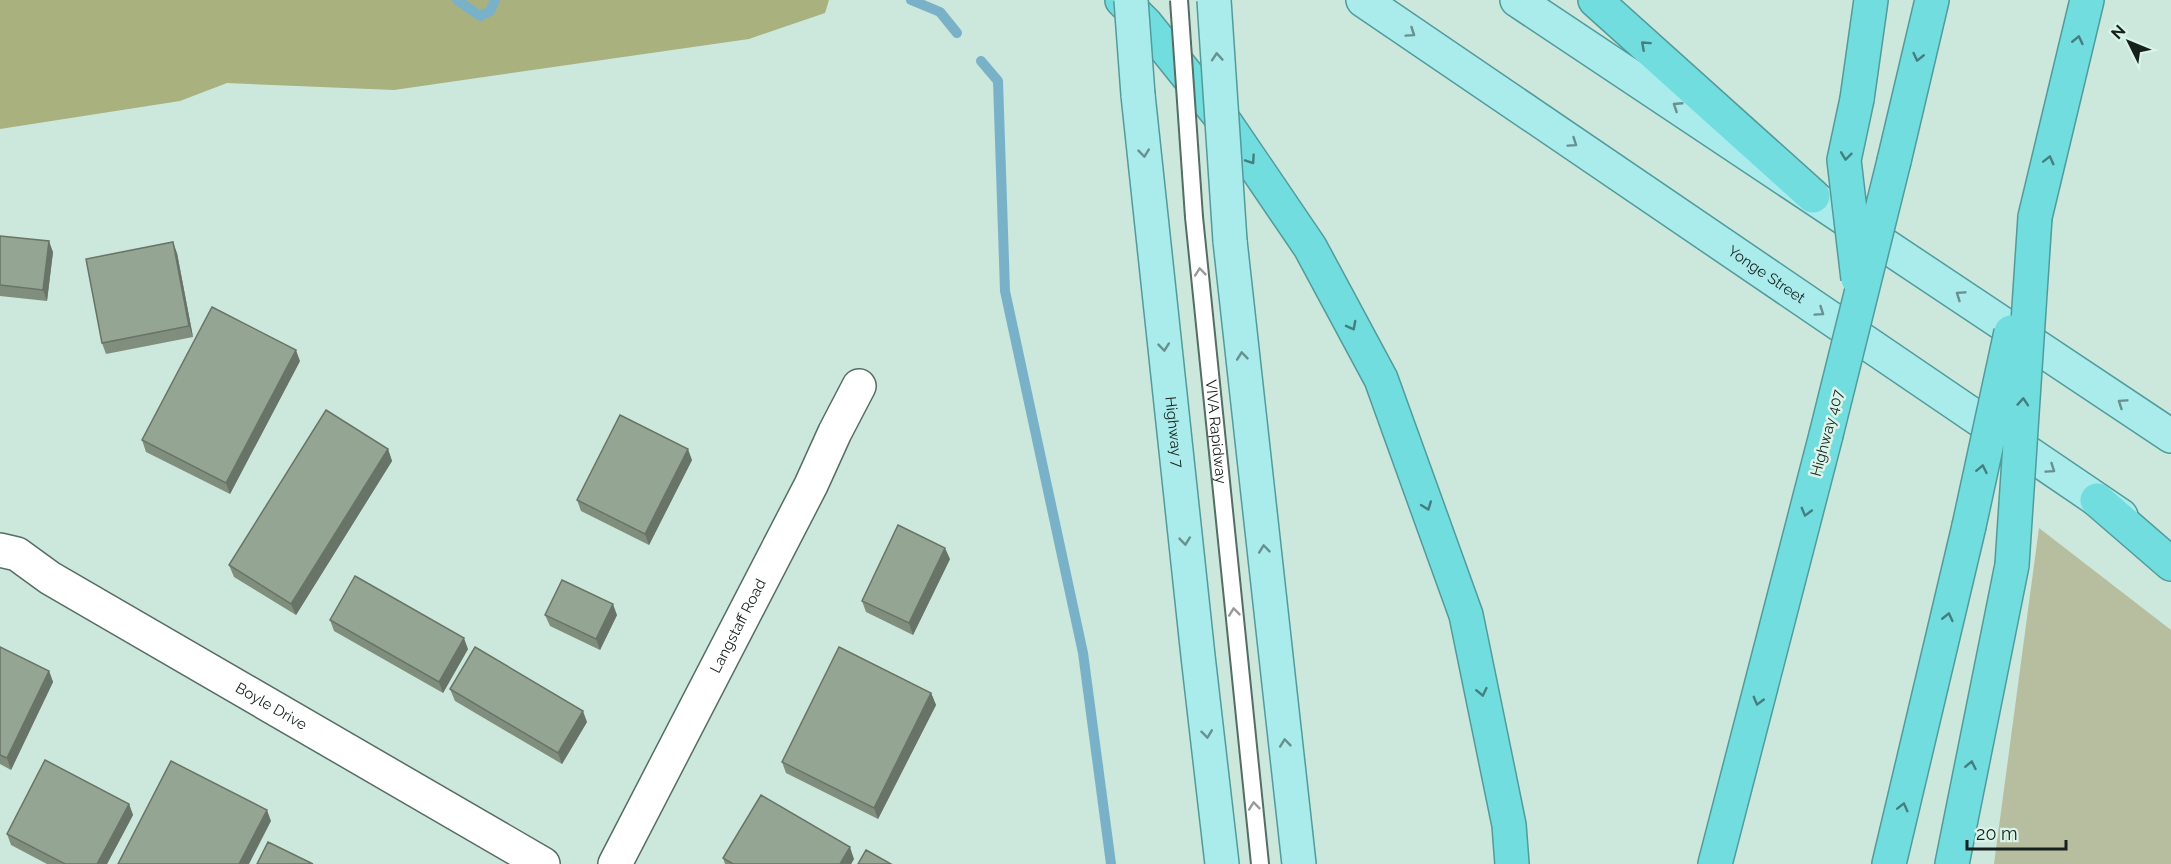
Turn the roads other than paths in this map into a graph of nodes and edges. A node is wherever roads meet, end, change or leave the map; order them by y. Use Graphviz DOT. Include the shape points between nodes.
graph roads {
  1 [pos="1122,0"];
  2 [pos="1131,0"];
  3 [pos="1179,0"];
  4 [pos="1214,0"];
  5 [pos="1363,0"];
  6 [pos="1517,0"];
  7 [pos="1595,0"];
  8 [pos="1871,0"];
  9 [pos="1932,0"];
  10 [pos="2087,0"];
  11 [pos="1813,196"];
  12 [pos="2035,217"];
  13 [pos="1861,302"];
  14 [pos="859,386"];
  15 [pos="2171,436"];
  16 [pos="2097,500"];
  17 [pos="2171,547"];
  18 [pos="0,550"];
  19 [pos="2171,564"];
  20 [pos="543,864"];
  21 [pos="615,864"];
  22 [pos="1222,864"];
  23 [pos="1260,864"];
  24 [pos="1299,864"];
  25 [pos="1512,864"];
  26 [pos="1715,864"];
  27 [pos="1889,864"];
  28 [pos="1952,864"];
  1 -- 25 [label="highway, one-way" via="1146,24 1240,144 1310,247 1381,379 1466,615 1509,825"];
  2 -- 22 [label="main road, Highway 7, one-way, bridge"];
  23 -- 3 [label="lane, VIVA Rapidway, one-way, bridge" via="1194,217"];
  24 -- 4 [label="main road, one-way, bridge" via="1230,241"];
  5 -- 16 [label="main road, Yonge Street, one-way"];
  11 -- 6 [label="main road, one-way"];
  11 -- 7 [label="highway, one-way"];
  8 -- 13 [label="highway, one-way, bridge" via="1844,160"];
  9 -- 13 [label="highway, Highway 407, one-way, bridge"];
  12 -- 10 [label="highway, one-way"];
  15 -- 11 [label="main road, one-way"];
  27 -- 12 [label="highway, one-way, bridge" via="1969,526"];
  28 -- 12 [label="highway, one-way, bridge" via="2012,565"];
  13 -- 26 [label="highway, Highway 407, one-way, bridge"];
  14 -- 21 [label="street, Langstaff Road"];
  16 -- 17 [label="main road, Yonge Street"];
  16 -- 19 [label="highway"];
  18 -- 20 [label="street, Boyle Drive" via="17,554 58,583"];
}
